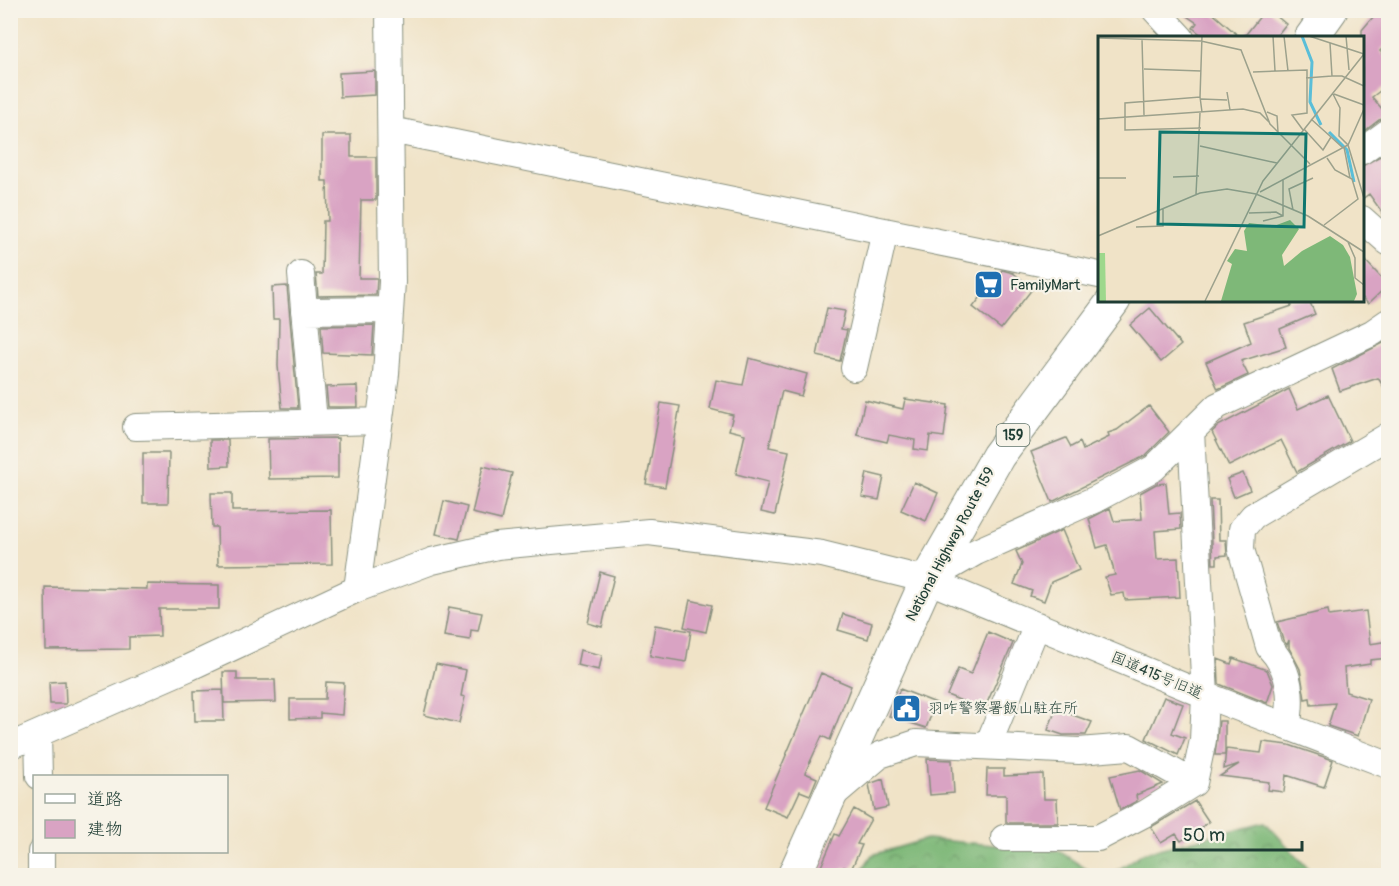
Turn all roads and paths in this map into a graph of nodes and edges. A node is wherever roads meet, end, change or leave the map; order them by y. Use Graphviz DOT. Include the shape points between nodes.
graph roads {
  1 [pos="389,10"];
  2 [pos="1155,10"];
  3 [pos="1331,10"];
  4 [pos="1179,36"];
  5 [pos="1312,36"];
  6 [pos="391,130"];
  7 [pos="1389,132"];
  8 [pos="1363,151"];
  9 [pos="1363,220"];
  10 [pos="885,231"];
  11 [pos="1389,242"];
  12 [pos="301,274"];
  13 [pos="1098,275"];
  14 [pos="1113,302"];
  15 [pos="390,310"];
  16 [pos="304,311"];
  17 [pos="1389,322"];
  18 [pos="854,368"];
  19 [pos="380,421"];
  20 [pos="314,422"];
  21 [pos="136,427"];
  22 [pos="1191,431"];
  23 [pos="1389,436"];
  24 [pos="927,580"];
  25 [pos="357,589"];
  26 [pos="1036,625"];
  27 [pos="1205,695"];
  28 [pos="1287,727"];
  29 [pos="38,734"];
  30 [pos="988,745"];
  31 [pos="10,746"];
  32 [pos="1389,765"];
  33 [pos="39,775"];
  34 [pos="1194,783"];
  35 [pos="828,800"];
  36 [pos="1005,838"];
  37 [pos="41,853"];
  38 [pos="41,876"];
  39 [pos="794,876"];
  1 -- 6 [label="street"];
  2 -- 4 [label="street"];
  3 -- 5 [label="highway"];
  6 -- 10 [label="street"];
  6 -- 15 [label="street"];
  7 -- 8 [label="street"];
  9 -- 11 [label="street"];
  10 -- 13 [label="street"];
  10 -- 18 [label="street"];
  12 -- 16 [label="street"];
  14 -- 24 [label="highway, National Highway Route 159 / 159" via="998,456"];
  15 -- 16 [label="street"];
  15 -- 19 [label="street"];
  16 -- 20 [label="street"];
  17 -- 22 [label="street" via="1216,406"];
  19 -- 20 [label="street"];
  19 -- 25 [label="street"];
  20 -- 21 [label="street"];
  22 -- 24 [label="street" via="1154,468 1096,499 976,552"];
  22 -- 27 [label="street"];
  23 -- 28 [label="street" via="1253,516 1242,529 1241,549 1269,647 1287,678 1292,703"];
  24 -- 25 [label="street, 国道415号旧道" via="822,554 649,532 497,546 432,561"];
  24 -- 26 [label="street, 国道415号旧道"];
  24 -- 35 [label="highway, National Highway Route 159 / 159"];
  25 -- 29 [label="street, 国道415号旧道"];
  26 -- 27 [label="street, 国道415号旧道"];
  26 -- 30 [label="street"];
  27 -- 28 [label="street, 国道415号旧道"];
  27 -- 34 [label="street" via="1203,740"];
  28 -- 32 [label="street, 国道415号旧道"];
  29 -- 31 [label="street, 国道415号旧道"];
  29 -- 33 [label="street"];
  30 -- 34 [label="street" via="1079,750 1129,747"];
  30 -- 35 [label="street" via="916,743 880,754"];
  34 -- 36 [label="street" via="1098,838"];
  35 -- 39 [label="highway, National Highway Route 159 / 159"];
  37 -- 38 [label="street"];
}
